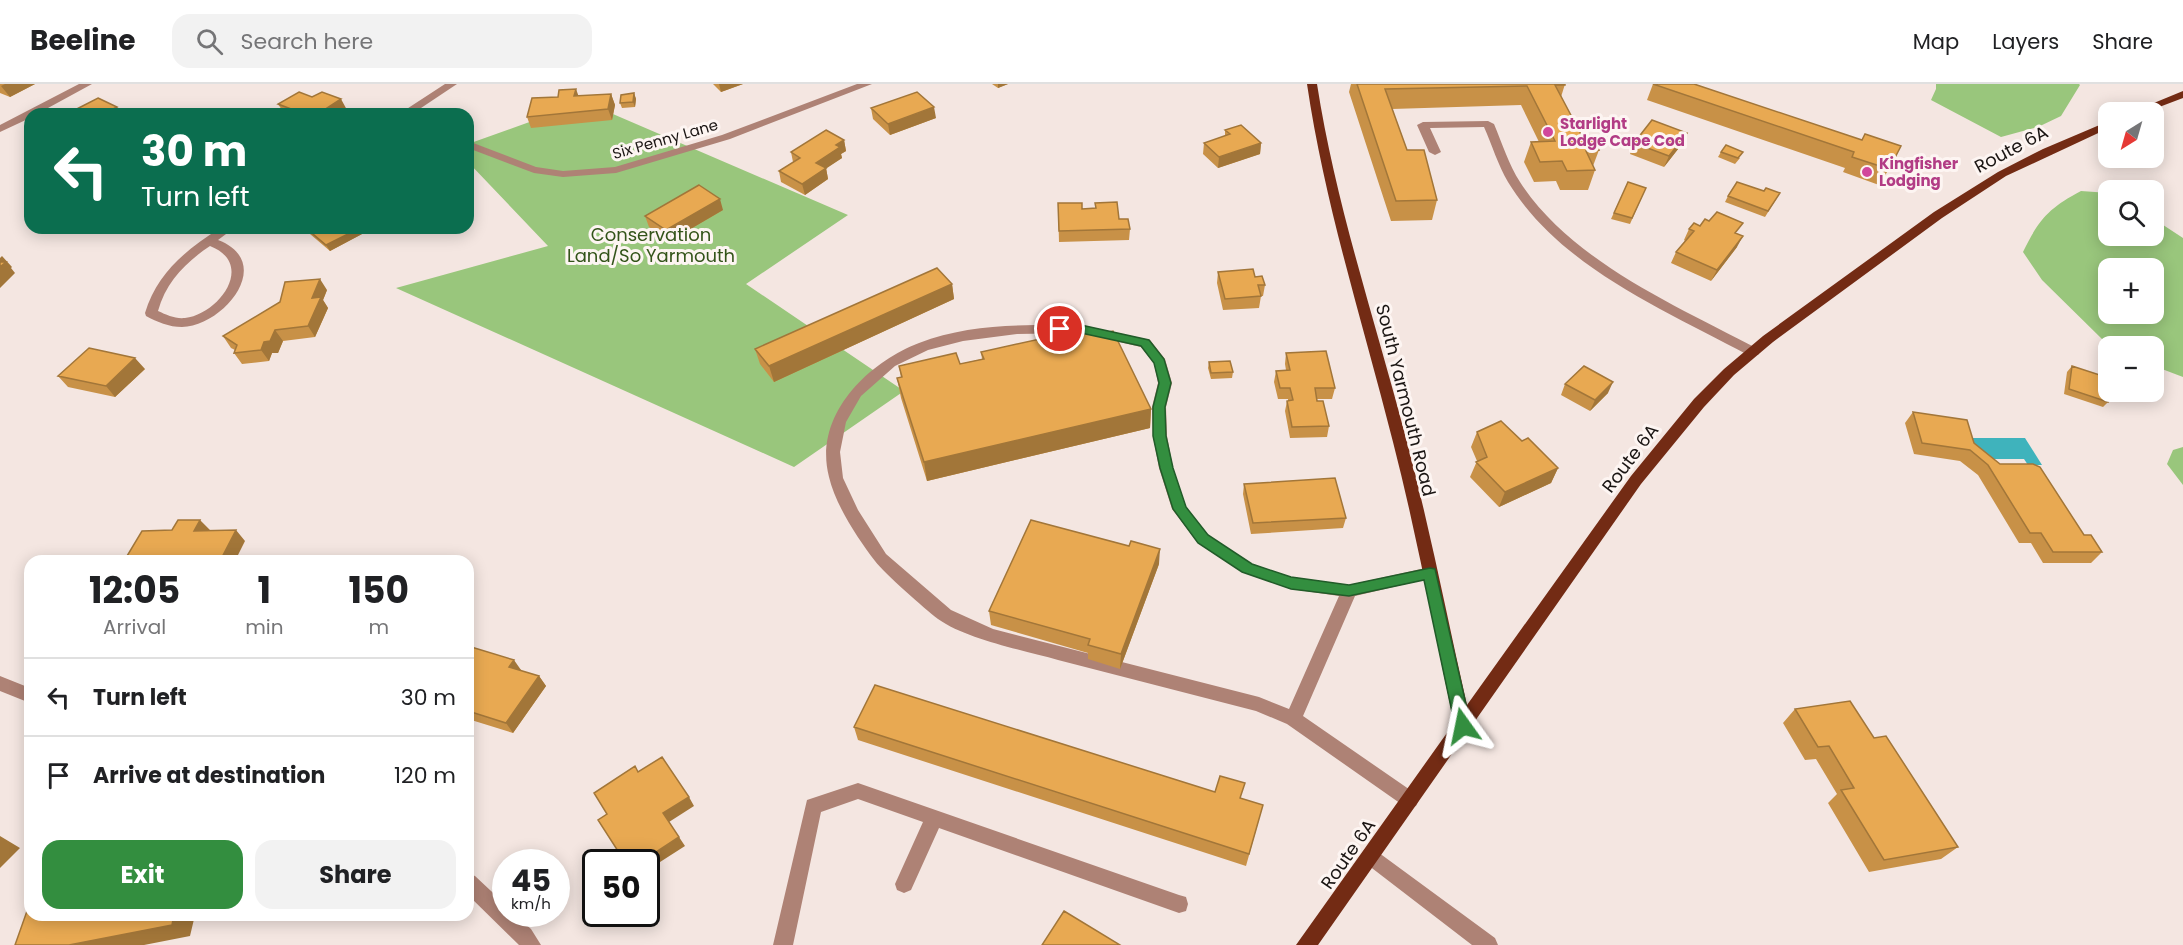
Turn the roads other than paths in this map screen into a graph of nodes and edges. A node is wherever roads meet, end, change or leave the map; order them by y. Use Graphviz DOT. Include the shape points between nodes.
graph roads {
  1 [pos="87,84"];
  2 [pos="452,84"];
  3 [pos="867,84"];
  4 [pos="1312,84"];
  5 [pos="2183,94"];
  6 [pos="2163,102"];
  7 [pos="41,108"];
  8 [pos="414,108"];
  9 [pos="24,117"];
  10 [pos="0,129"];
  11 [pos="2098,129"];
  12 [pos="474,146"];
  13 [pos="1435,152"];
  14 [pos="219,234"];
  15 [pos="208,241"];
  16 [pos="1753,352"];
  17 [pos="1430,573"];
  18 [pos="1349,591"];
  19 [pos="0,683"];
  20 [pos="24,693"];
  21 [pos="1293,719"];
  22 [pos="1463,726"];
  23 [pos="1410,800"];
  24 [pos="934,818"];
  25 [pos="1371,856"];
  26 [pos="904,884"];
  27 [pos="474,888"];
  28 [pos="1179,904"];
  29 [pos="531,945"];
  30 [pos="783,945"];
  31 [pos="1306,945"];
  32 [pos="1488,945"];
  1 -- 7 [label="street"];
  2 -- 8 [label="street"];
  3 -- 12 [label="street, Six Penny Lane" via="726,137 616,170 564,174 534,170"];
  4 -- 17 [label="main road, South Yarmouth Road" via="1339,213 1401,445"];
  5 -- 6 [label="main road"];
  9 -- 10 [label="street"];
  11 -- 16 [label="main road, Route 6A" via="2002,174 1938,215"];
  13 -- 16 [label="street" via="1423,125 1488,124 1514,183 1557,233 1614,274"];
  14 -- 15 [label="street"];
  15 -- 15 [label="street" via="161,284 151,313 170,322 187,322 204,316 225,300 238,278 233,255"];
  16 -- 22 [label="main road, Route 6A" via="1699,403 1636,480"];
  17 -- 18 [label="street"];
  17 -- 22 [label="main road, South Yarmouth Road"];
  18 -- 21 [label="street"];
  18 -- 21 [label="street" via="1291,583 1247,568 1203,539 1179,509 1166,468 1159,417 1165,383 1160,362 1145,343 1081,329 1017,330 963,336 924,346 890,363 856,393 839,422 833,452 836,478 852,513 881,558 945,615 990,635 1259,704"];
  19 -- 20 [label="street"];
  21 -- 23 [label="street"];
  22 -- 23 [label="main road, Route 6A"];
  23 -- 25 [label="main road, Route 6A"];
  24 -- 26 [label="street"];
  24 -- 28 [label="street"];
  24 -- 30 [label="street" via="858,791 813,806"];
  25 -- 31 [label="main road, Route 6A"];
  25 -- 32 [label="street"];
  27 -- 29 [label="street"];
}
